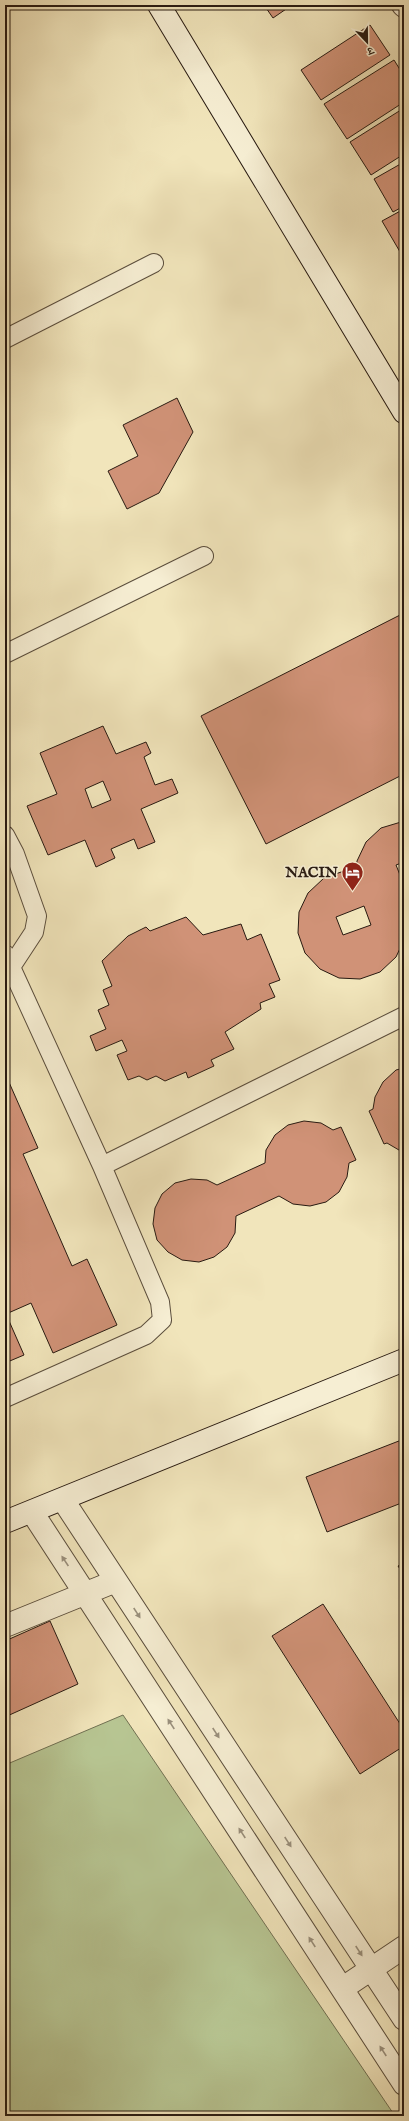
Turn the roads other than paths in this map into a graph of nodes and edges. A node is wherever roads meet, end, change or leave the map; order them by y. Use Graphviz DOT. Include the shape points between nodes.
graph roads {
  1 [pos="159,5"];
  2 [pos="154,263"];
  3 [pos="5,339"];
  4 [pos="404,412"];
  5 [pos="204,556"];
  6 [pos="5,654"];
  7 [pos="5,835"];
  8 [pos="8,961"];
  9 [pos="404,1016"];
  10 [pos="102,1166"];
  11 [pos="404,1360"];
  12 [pos="5,1398"];
  13 [pos="63,1500"];
  14 [pos="32,1512"];
  15 [pos="5,1522"];
  16 [pos="116,1580"];
  17 [pos="86,1593"];
  18 [pos="5,1626"];
  19 [pos="404,1946"];
  20 [pos="371,1969"];
  21 [pos="343,1988"];
  22 [pos="404,2019"];
  23 [pos="404,2084"];
  1 -- 4 [label="street"];
  2 -- 3 [label="lane"];
  5 -- 6 [label="lane"];
  7 -- 8 [label="lane" via="15,854 37,916 34,932"];
  8 -- 10 [label="lane"];
  9 -- 10 [label="lane"];
  10 -- 12 [label="lane" via="160,1302 162,1320 146,1335"];
  11 -- 13 [label="street"];
  13 -- 14 [label="street"];
  13 -- 16 [label="street"];
  14 -- 15 [label="street"];
  17 -- 14 [label="street, one-way"];
  16 -- 17 [label="street"];
  16 -- 20 [label="street, one-way"];
  17 -- 18 [label="street"];
  21 -- 17 [label="street, one-way"];
  19 -- 20 [label="street"];
  20 -- 21 [label="street"];
  20 -- 22 [label="street"];
  23 -- 21 [label="street, one-way"];
}
